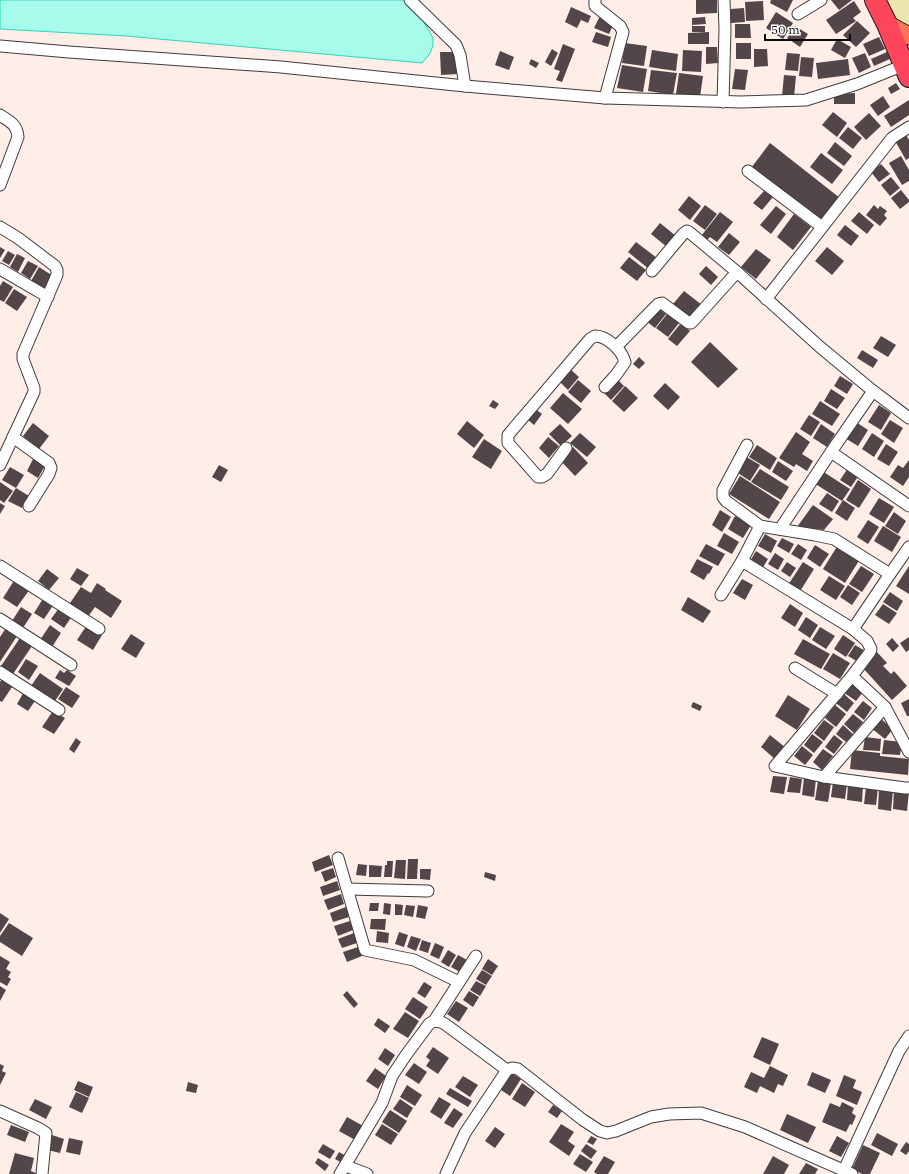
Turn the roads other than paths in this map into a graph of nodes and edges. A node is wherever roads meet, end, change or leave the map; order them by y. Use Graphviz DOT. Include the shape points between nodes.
graph roads {
  1 [pos="410,0"];
  2 [pos="595,0"];
  3 [pos="724,0"];
  4 [pos="821,0"];
  5 [pos="875,0"];
  6 [pos="798,14"];
  7 [pos="887,24"];
  8 [pos="909,36"];
  9 [pos="0,46"];
  10 [pos="906,71"];
  11 [pos="464,86"];
  12 [pos="605,98"];
  13 [pos="723,102"];
  14 [pos="0,115"];
  15 [pos="909,127"];
  16 [pos="748,171"];
  17 [pos="0,185"];
  18 [pos="0,227"];
  19 [pos="822,227"];
  20 [pos="0,268"];
  21 [pos="652,271"];
  22 [pos="737,272"];
  23 [pos="48,297"];
  24 [pos="766,299"];
  25 [pos="616,347"];
  26 [pos="605,387"];
  27 [pos="873,391"];
  28 [pos="909,418"];
  29 [pos="13,437"];
  30 [pos="747,445"];
  31 [pos="566,448"];
  32 [pos="831,452"];
  33 [pos="0,465"];
  34 [pos="29,506"];
  35 [pos="909,506"];
  36 [pos="760,526"];
  37 [pos="780,529"];
  38 [pos="909,547"];
  39 [pos="742,561"];
  40 [pos="0,566"];
  41 [pos="890,574"];
  42 [pos="721,595"];
  43 [pos="0,619"];
  44 [pos="99,630"];
  45 [pos="852,630"];
  46 [pos="72,665"];
  47 [pos="795,668"];
  48 [pos="0,672"];
  49 [pos="852,676"];
  50 [pos="836,694"];
  51 [pos="885,707"];
  52 [pos="59,710"];
  53 [pos="909,752"];
  54 [pos="824,777"];
  55 [pos="909,788"];
  56 [pos="338,858"];
  57 [pos="347,889"];
  58 [pos="428,891"];
  59 [pos="476,956"];
  60 [pos="459,982"];
  61 [pos="434,1021"];
  62 [pos="909,1036"];
  63 [pos="507,1070"];
  64 [pos="0,1111"];
  65 [pos="343,1170"];
  66 [pos="848,1172"];
  67 [pos="42,1174"];
  68 [pos="366,1174"];
  69 [pos="446,1174"];
  1 -- 11 [label="street" via="456,45 460,55"];
  2 -- 12 [label="street" via="596,6 620,26 623,32"];
  3 -- 13 [label="street"];
  4 -- 6 [label="street"];
  5 -- 7 [label="highway"];
  7 -- 8 [label="main road"];
  7 -- 10 [label="highway"];
  9 -- 11 [label="street" via="281,67"];
  10 -- 13 [label="street" via="806,100"];
  11 -- 12 [label="street"];
  12 -- 13 [label="street"];
  14 -- 17 [label="street" via="15,125 18,137"];
  15 -- 19 [label="street" via="892,138"];
  16 -- 19 [label="street"];
  18 -- 23 [label="street" via="55,266 57,275"];
  19 -- 24 [label="street"];
  20 -- 23 [label="street"];
  21 -- 22 [label="street" via="687,231"];
  22 -- 24 [label="street"];
  22 -- 25 [label="street" via="691,323 662,303 658,304"];
  23 -- 29 [label="street" via="23,354 34,392"];
  24 -- 27 [label="street"];
  25 -- 26 [label="street" via="625,362"];
  25 -- 31 [label="street" via="602,337 595,336 590,339 508,435 508,443 540,478 547,474"];
  27 -- 28 [label="street"];
  27 -- 32 [label="street"];
  29 -- 33 [label="street"];
  29 -- 34 [label="street" via="49,463 51,468"];
  30 -- 36 [label="street" via="723,490 724,497 730,505"];
  32 -- 35 [label="street"];
  32 -- 37 [label="street"];
  36 -- 37 [label="street"];
  36 -- 39 [label="street"];
  37 -- 41 [label="street" via="834,539"];
  38 -- 41 [label="street"];
  39 -- 42 [label="street"];
  39 -- 45 [label="street"];
  40 -- 44 [label="street"];
  41 -- 45 [label="street"];
  43 -- 46 [label="street"];
  45 -- 49 [label="street" via="867,641 871,649"];
  47 -- 50 [label="street"];
  48 -- 52 [label="street"];
  49 -- 50 [label="street"];
  49 -- 51 [label="street"];
  50 -- 54 [label="street" via="775,766"];
  51 -- 53 [label="street"];
  51 -- 54 [label="street"];
  54 -- 55 [label="street"];
  56 -- 57 [label="street"];
  57 -- 58 [label="street"];
  57 -- 60 [label="street" via="365,950 414,960"];
  59 -- 60 [label="street"];
  60 -- 61 [label="street"];
  61 -- 63 [label="street" via="446,1024"];
  61 -- 65 [label="street" via="418,1038 392,1076 382,1103"];
  62 -- 66 [label="street" via="899,1051"];
  63 -- 66 [label="street" via="518,1069 600,1131 616,1131 652,1117 701,1113 745,1127"];
  63 -- 69 [label="street" via="465,1133"];
  64 -- 67 [label="street" via="46,1133"];
  65 -- 68 [label="street"];
}
